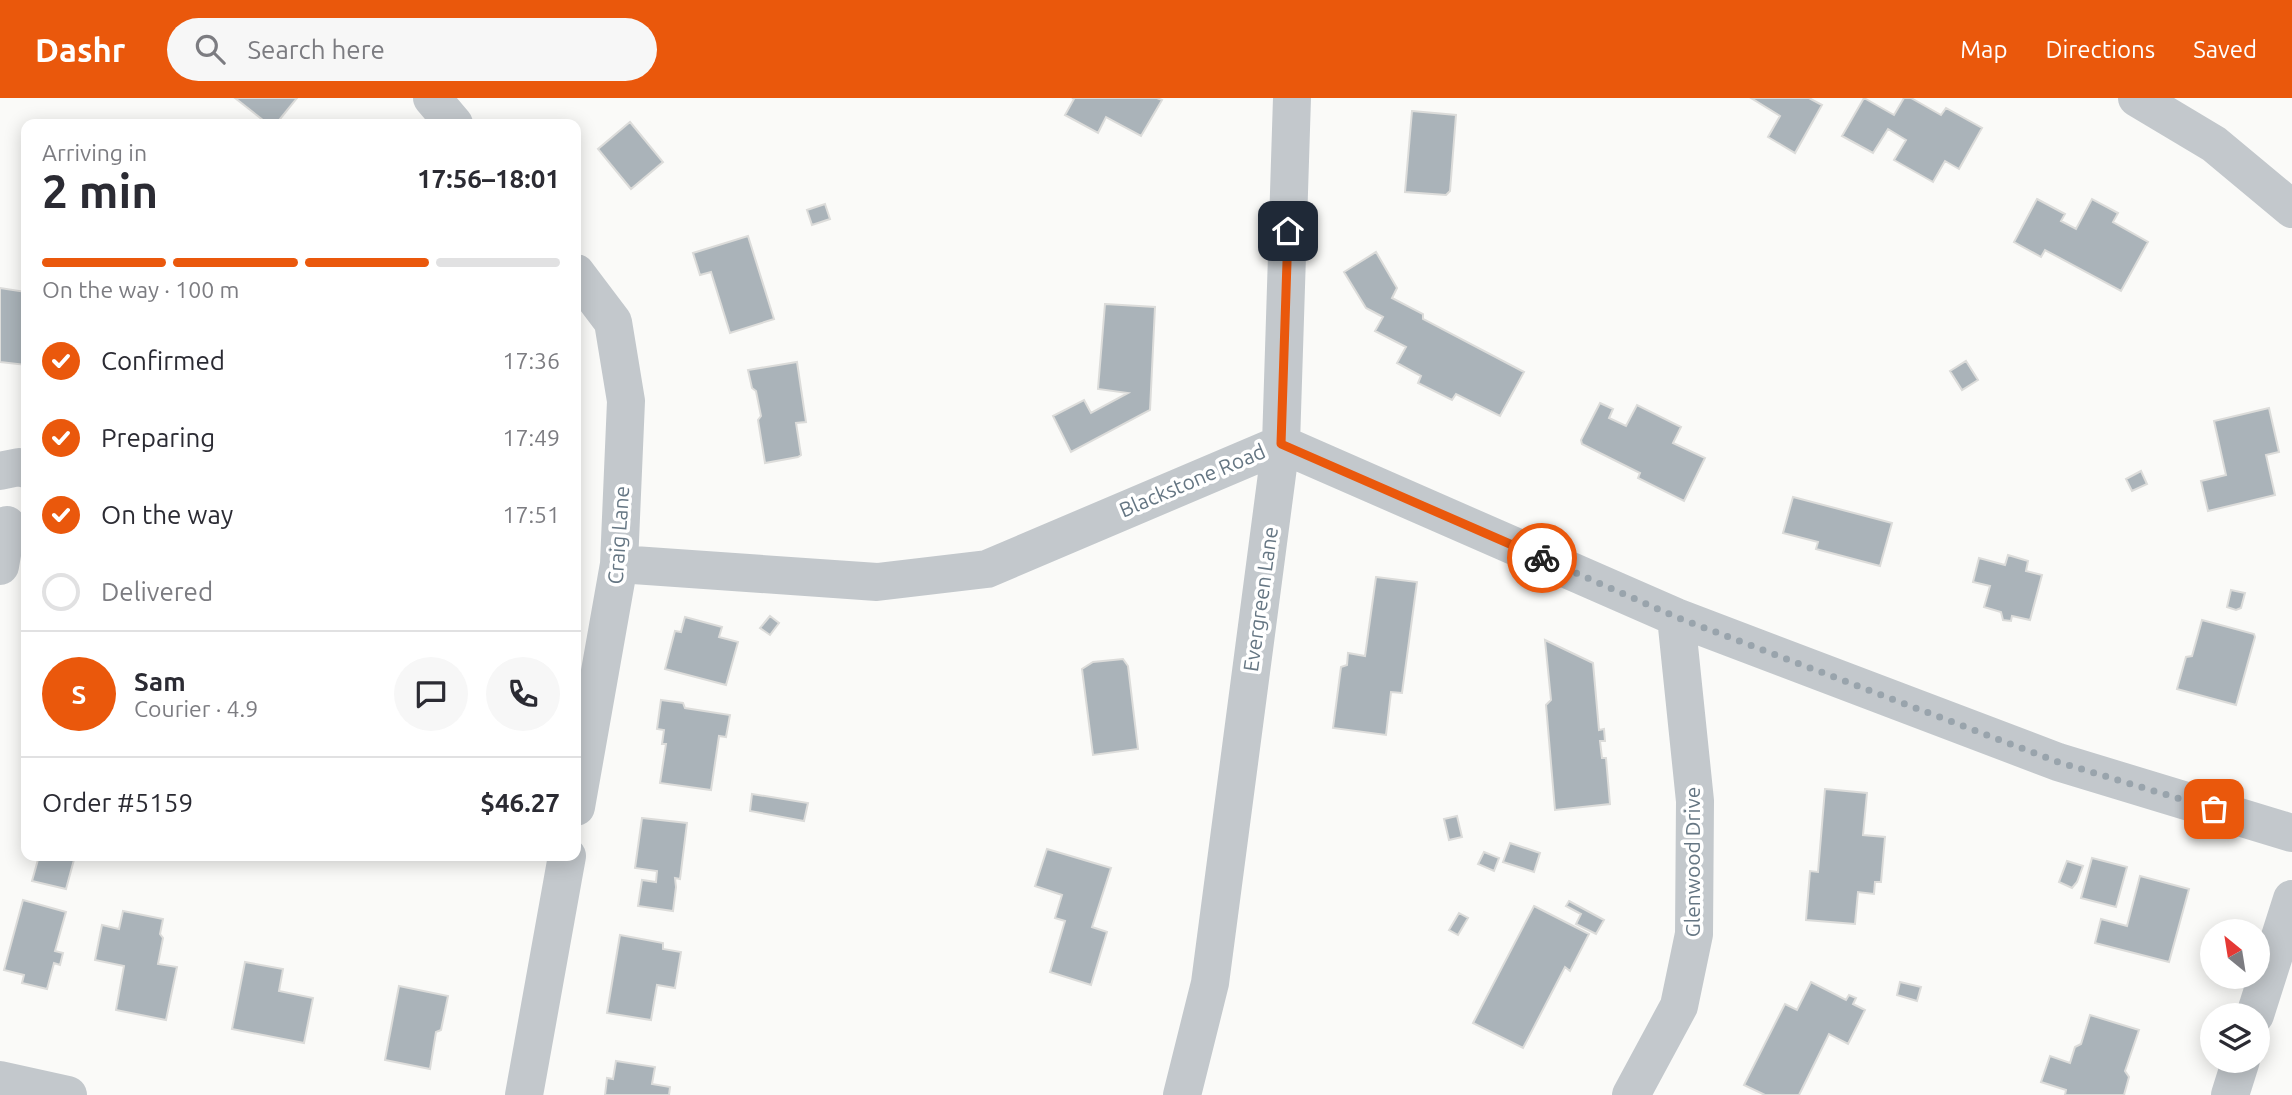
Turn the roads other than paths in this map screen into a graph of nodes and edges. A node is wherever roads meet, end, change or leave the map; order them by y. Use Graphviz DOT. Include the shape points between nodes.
graph roads {
  1 [pos="432,98"];
  2 [pos="1292,98"];
  3 [pos="2137,98"];
  4 [pos="450,119"];
  5 [pos="2292,209"];
  6 [pos="581,280"];
  7 [pos="1281,444"];
  8 [pos="21,468"];
  9 [pos="0,471"];
  10 [pos="11,523"];
  11 [pos="620,564"];
  12 [pos="0,566"];
  13 [pos="1676,617"];
  14 [pos="581,779"];
  15 [pos="2292,833"];
  16 [pos="566,861"];
  17 [pos="2292,899"];
  18 [pos="2259,1003"];
  19 [pos="2237,1073"];
  20 [pos="0,1080"];
  21 [pos="68,1095"];
  22 [pos="524,1095"];
  23 [pos="1182,1095"];
  24 [pos="1631,1095"];
  25 [pos="2230,1095"];
  1 -- 4 [label="street"];
  2 -- 7 [label="street, Evergreen Lane"];
  3 -- 5 [label="street" via="2214,144"];
  6 -- 11 [label="street, Craig Lane" via="613,322 626,401"];
  7 -- 11 [label="street, Blackstone Road" via="987,569 877,582"];
  7 -- 13 [label="street, Blackstone Road"];
  7 -- 23 [label="street, Evergreen Lane" via="1210,983"];
  8 -- 9 [label="street"];
  10 -- 12 [label="street"];
  11 -- 14 [label="street, Craig Lane"];
  13 -- 15 [label="street, Blackstone Road" via="2058,762"];
  13 -- 24 [label="street, Glenwood Drive" via="1695,801 1694,934 1679,1006"];
  16 -- 22 [label="street"];
  17 -- 18 [label="street"];
  19 -- 25 [label="street"];
  20 -- 21 [label="street"];
}
